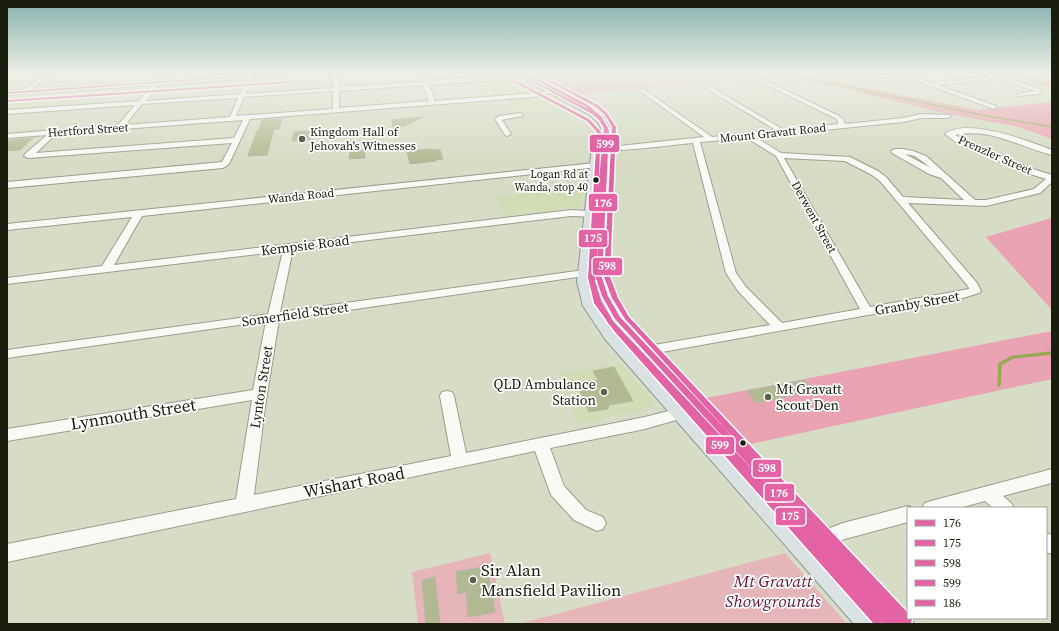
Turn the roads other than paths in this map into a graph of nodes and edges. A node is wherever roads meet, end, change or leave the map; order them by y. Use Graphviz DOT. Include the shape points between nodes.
graph roads {
  1 [pos="134,103"];
  2 [pos="141,103"];
  3 [pos="239,103"];
  4 [pos="336,103"];
  5 [pos="427,103"];
  6 [pos="502,103"];
  7 [pos="572,103"];
  8 [pos="661,103"];
  9 [pos="735,103"];
  10 [pos="810,103"];
  11 [pos="984,103"];
  12 [pos="994,107"];
  13 [pos="336,110"];
  14 [pos="7,112"];
  15 [pos="510,115"];
  16 [pos="520,115"];
  17 [pos="948,116"];
  18 [pos="248,117"];
  19 [pos="232,119"];
  20 [pos="842,126"];
  21 [pos="119,128"];
  22 [pos="783,132"];
  23 [pos="53,133"];
  24 [pos="507,134"];
  25 [pos="748,135"];
  26 [pos="7,136"];
  27 [pos="711,139"];
  28 [pos="237,140"];
  29 [pos="696,141"];
  30 [pos="602,148"];
  31 [pos="1052,153"];
  32 [pos="779,155"];
  33 [pos="595,165"];
  34 [pos="945,178"];
  35 [pos="1052,178"];
  36 [pos="7,185"];
  37 [pos="900,200"];
  38 [pos="974,203"];
  39 [pos="139,213"];
  40 [pos="596,213"];
  41 [pos="7,227"];
  42 [pos="289,247"];
  43 [pos="106,269"];
  44 [pos="584,273"];
  45 [pos="7,281"];
  46 [pos="867,312"];
  47 [pos="273,317"];
  48 [pos="779,327"];
  49 [pos="7,354"];
  50 [pos="643,359"];
  51 [pos="260,394"];
  52 [pos="447,396"];
  53 [pos="691,411"];
  54 [pos="7,435"];
  55 [pos="541,445"];
  56 [pos="460,461"];
  57 [pos="1052,476"];
  58 [pos="988,493"];
  59 [pos="244,504"];
  60 [pos="935,507"];
  61 [pos="1005,507"];
  62 [pos="907,514"];
  63 [pos="598,523"];
  64 [pos="813,544"];
  65 [pos="7,553"];
  66 [pos="871,624"];
  67 [pos="902,624"];
  1 -- 14 [label="street"];
  2 -- 21 [label="street"];
  3 -- 19 [label="street"];
  4 -- 13 [label="street"];
  5 -- 13 [label="street, Hertford Street"];
  6 -- 15 [label="street"];
  7 -- 30 [label="main road" via="600,119 607,130"];
  8 -- 27 [label="street"];
  9 -- 22 [label="street"];
  10 -- 20 [label="street" via="837,117 841,120"];
  11 -- 12 [label="street"];
  13 -- 18 [label="street, Hertford Street"];
  15 -- 16 [label="street"];
  15 -- 24 [label="street" via="498,119"];
  17 -- 20 [label="street, Mount Gravatt Road" via="922,116"];
  18 -- 19 [label="street, Hertford Street"];
  18 -- 28 [label="street"];
  19 -- 21 [label="street, Hertford Street"];
  20 -- 22 [label="street, Mount Gravatt Road"];
  21 -- 23 [label="street, Hertford Street"];
  22 -- 25 [label="street, Mount Gravatt Road"];
  23 -- 26 [label="street, Hertford Street"];
  23 -- 28 [label="street" via="28,156 149,144"];
  25 -- 27 [label="street, Mount Gravatt Road"];
  25 -- 32 [label="street, Derwent Street"];
  27 -- 29 [label="street, Mount Gravatt Road"];
  28 -- 36 [label="street" via="226,164 220,166"];
  29 -- 30 [label="street, Mount Gravatt Road"];
  29 -- 48 [label="street" via="731,273 742,289"];
  30 -- 33 [label="main road"];
  30 -- 40 [label="main road"];
  31 -- 35 [label="street, Prenzler Street" via="1001,135 969,131 949,134 1030,171"];
  32 -- 37 [label="street, Granby Street" via="842,158 852,161 883,179"];
  32 -- 46 [label="street, Derwent Street"];
  33 -- 39 [label="street, Wanda Road"];
  33 -- 40 [label="main road"];
  34 -- 34 [label="street" via="932,172 895,151 906,150 918,154"];
  34 -- 38 [label="street"];
  35 -- 38 [label="street, Prenzler Street" via="1037,191 986,203"];
  37 -- 38 [label="street, Prenzler Street"];
  37 -- 46 [label="street, Granby Street" via="973,285 975,292"];
  39 -- 41 [label="street, Wanda Road"];
  39 -- 43 [label="street"];
  40 -- 42 [label="street, Kempsie Road" via="571,213"];
  40 -- 44 [label="main road"];
  40 -- 50 [label="main road" via="599,278 604,296"];
  42 -- 43 [label="street, Kempsie Road"];
  42 -- 47 [label="street, Lynton Street"];
  43 -- 45 [label="street, Kempsie Road"];
  44 -- 47 [label="street, Somerfield Street"];
  44 -- 50 [label="main road" via="587,299 596,316 610,336"];
  46 -- 48 [label="street, Granby Street"];
  47 -- 49 [label="street, Somerfield Street"];
  47 -- 51 [label="street, Lynton Street"];
  48 -- 50 [label="street, Granby Street" via="659,348"];
  50 -- 53 [label="main road"];
  51 -- 54 [label="street, Lynmouth Street"];
  51 -- 59 [label="street, Lynton Street"];
  52 -- 56 [label="street"];
  53 -- 55 [label="street, Wishart Road"];
  53 -- 64 [label="main road"];
  55 -- 56 [label="street, Wishart Road"];
  55 -- 63 [label="street" via="557,490 580,515"];
  56 -- 59 [label="street, Wishart Road"];
  57 -- 58 [label="street"];
  58 -- 60 [label="street"];
  58 -- 61 [label="street"];
  59 -- 65 [label="street, Wishart Road"];
  62 -- 64 [label="street" via="843,531"];
  64 -- 66 [label="main road"];
  64 -- 67 [label="main road"];
}
